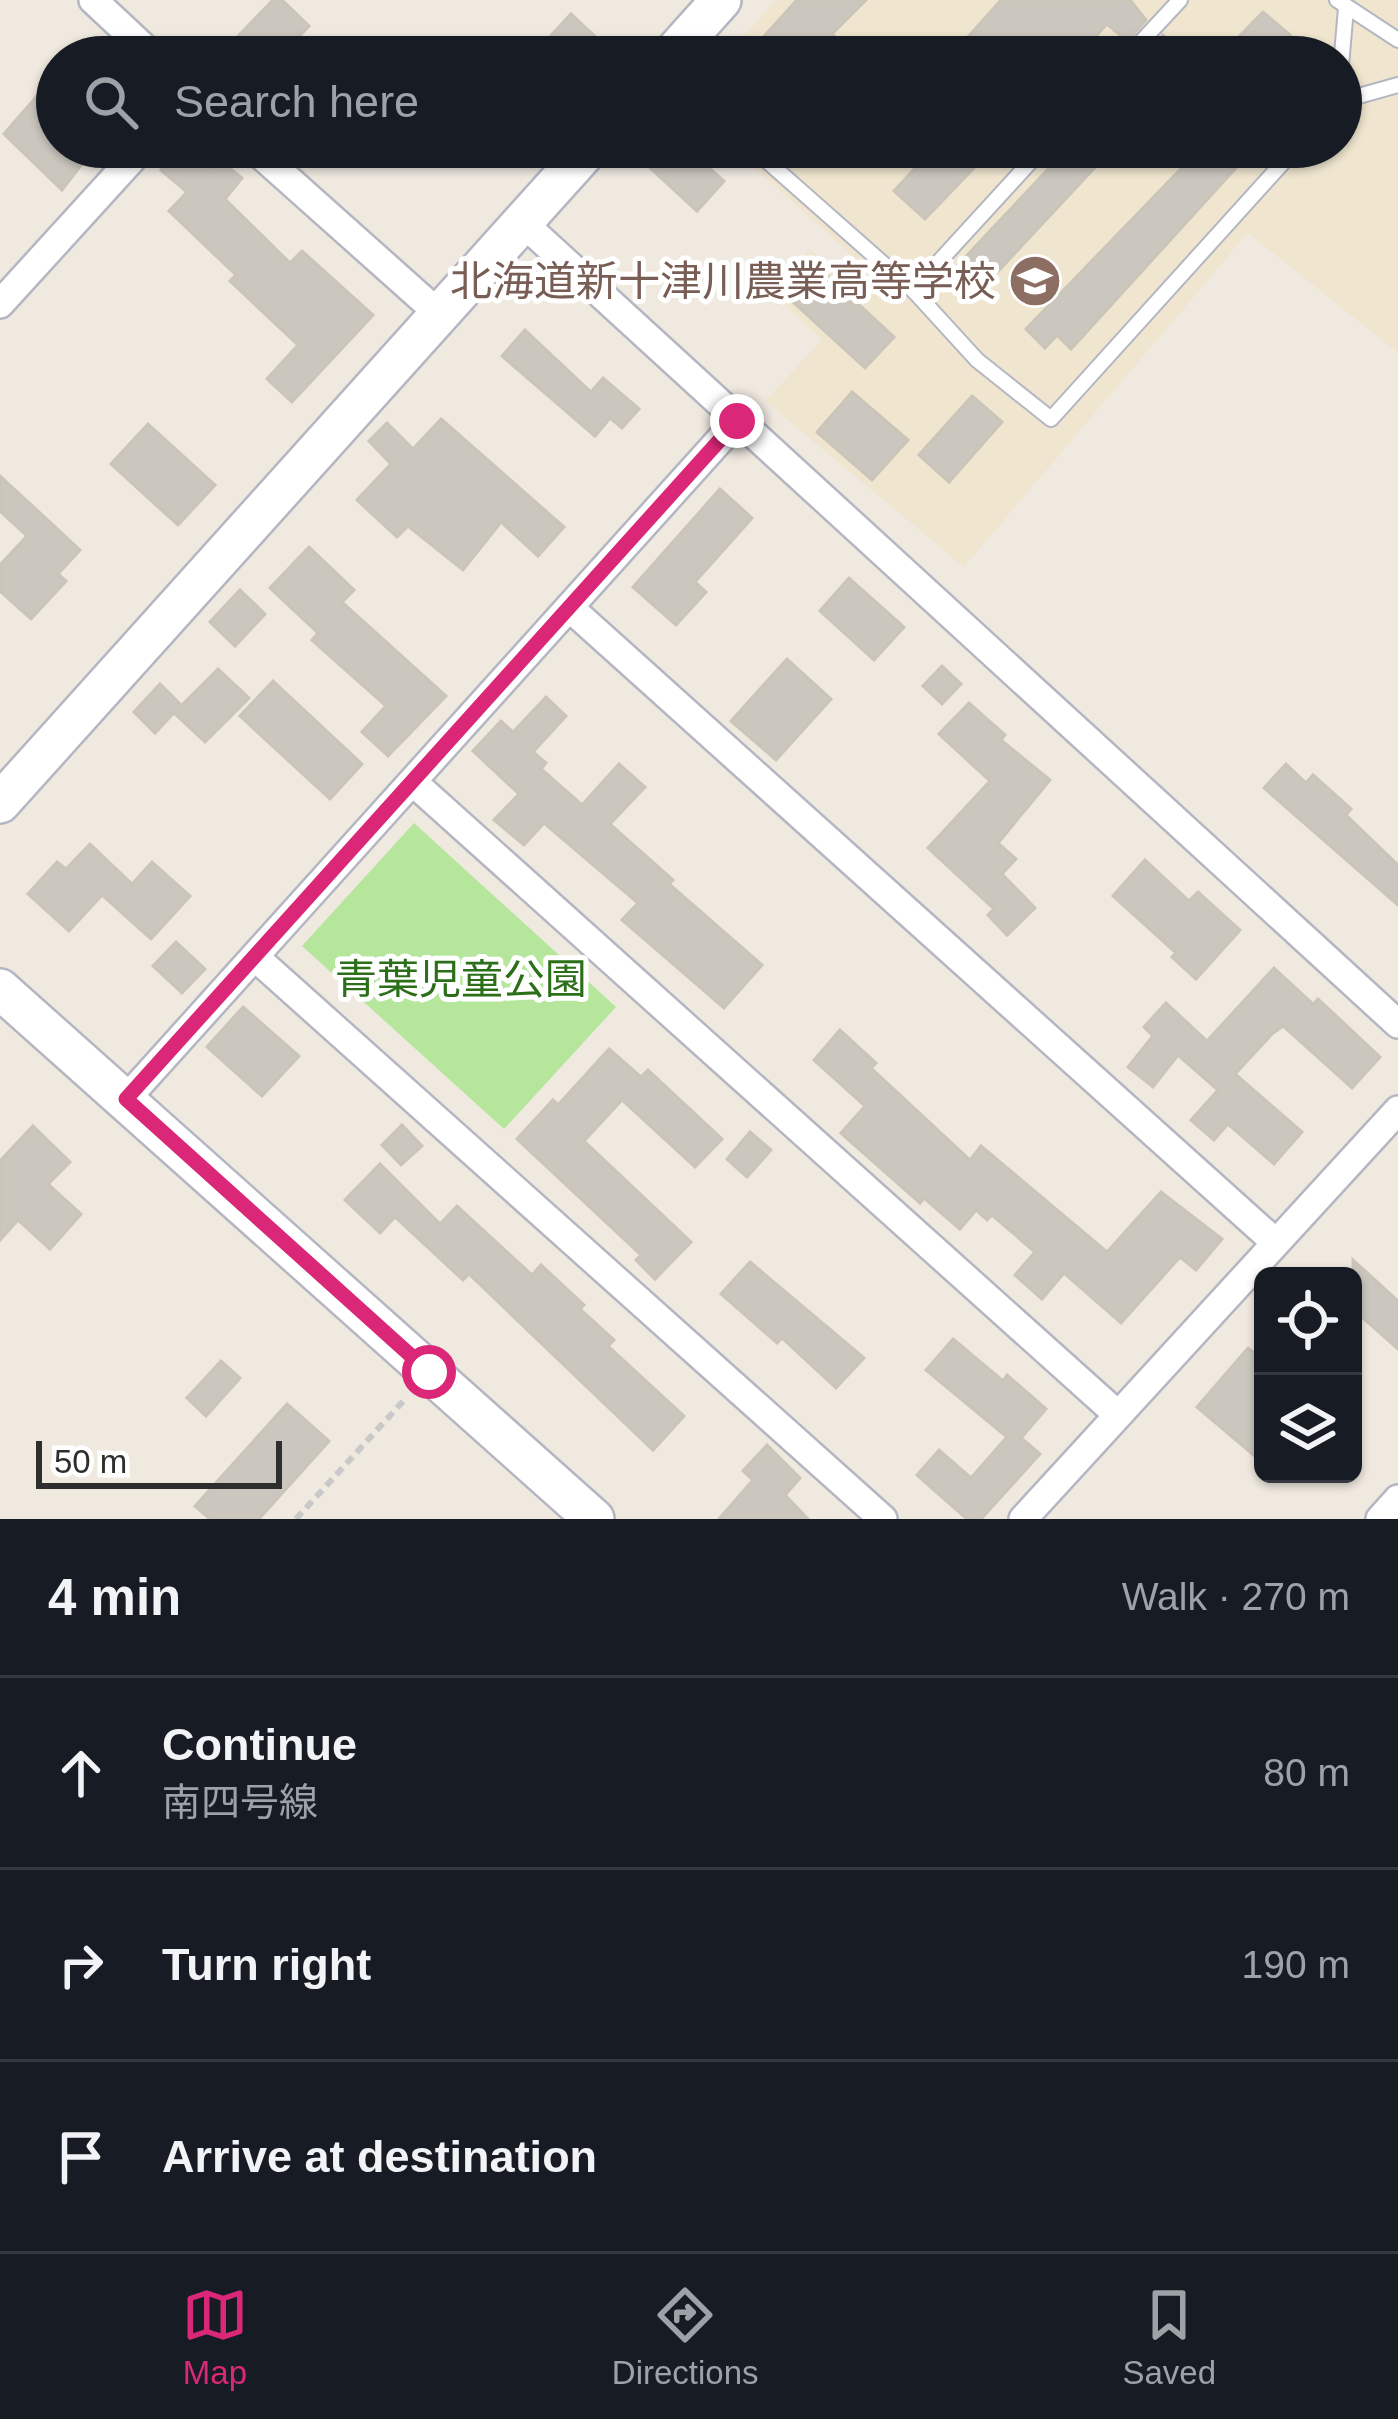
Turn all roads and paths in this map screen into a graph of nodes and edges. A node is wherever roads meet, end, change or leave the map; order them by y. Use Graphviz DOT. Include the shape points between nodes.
graph roads {
  1 [pos="93,0"];
  2 [pos="721,0"];
  3 [pos="1180,0"];
  4 [pos="1341,4"];
  5 [pos="132,36"];
  6 [pos="689,36"];
  7 [pos="1147,36"];
  8 [pos="1341,36"];
  9 [pos="1398,40"];
  10 [pos="1398,85"];
  11 [pos="1362,95"];
  12 [pos="124,168"];
  13 [pos="276,168"];
  14 [pos="571,168"];
  15 [pos="775,168"];
  16 [pos="1025,168"];
  17 [pos="1278,168"];
  18 [pos="522,222"];
  19 [pos="913,290"];
  20 [pos="0,304"];
  21 [pos="438,313"];
  22 [pos="737,421"];
  23 [pos="570,608"];
  24 [pos="413,783"];
  25 [pos="0,802"];
  26 [pos="254,957"];
  27 [pos="0,989"];
  28 [pos="1398,1024"];
  29 [pos="126,1099"];
  30 [pos="1398,1110"];
  31 [pos="1275,1242"];
  32 [pos="429,1372"];
  33 [pos="1117,1414"];
  34 [pos="1398,1499"];
  35 [pos="296,1519"];
  36 [pos="594,1519"];
  37 [pos="883,1519"];
  38 [pos="1023,1519"];
  39 [pos="1380,1519"];
  1 -- 5 [label="street"];
  2 -- 6 [label="street"];
  3 -- 7 [label="lane"];
  4 -- 8 [label="lane"];
  4 -- 9 [label="lane"];
  10 -- 11 [label="lane"];
  12 -- 20 [label="street"];
  13 -- 21 [label="street"];
  14 -- 18 [label="street"];
  15 -- 19 [label="lane"];
  16 -- 19 [label="lane"];
  17 -- 19 [label="lane" via="1052,419 977,360"];
  18 -- 21 [label="street"];
  18 -- 22 [label="street"];
  21 -- 25 [label="street"];
  22 -- 23 [label="street"];
  22 -- 28 [label="street"];
  23 -- 24 [label="street"];
  23 -- 31 [label="street"];
  24 -- 26 [label="street"];
  24 -- 33 [label="street"];
  26 -- 29 [label="street"];
  26 -- 37 [label="street"];
  27 -- 29 [label="street"];
  29 -- 32 [label="street"];
  30 -- 31 [label="street"];
  31 -- 33 [label="street"];
  32 -- 35 [label="path"];
  32 -- 36 [label="street"];
  33 -- 38 [label="street"];
  34 -- 39 [label="street"];
}
